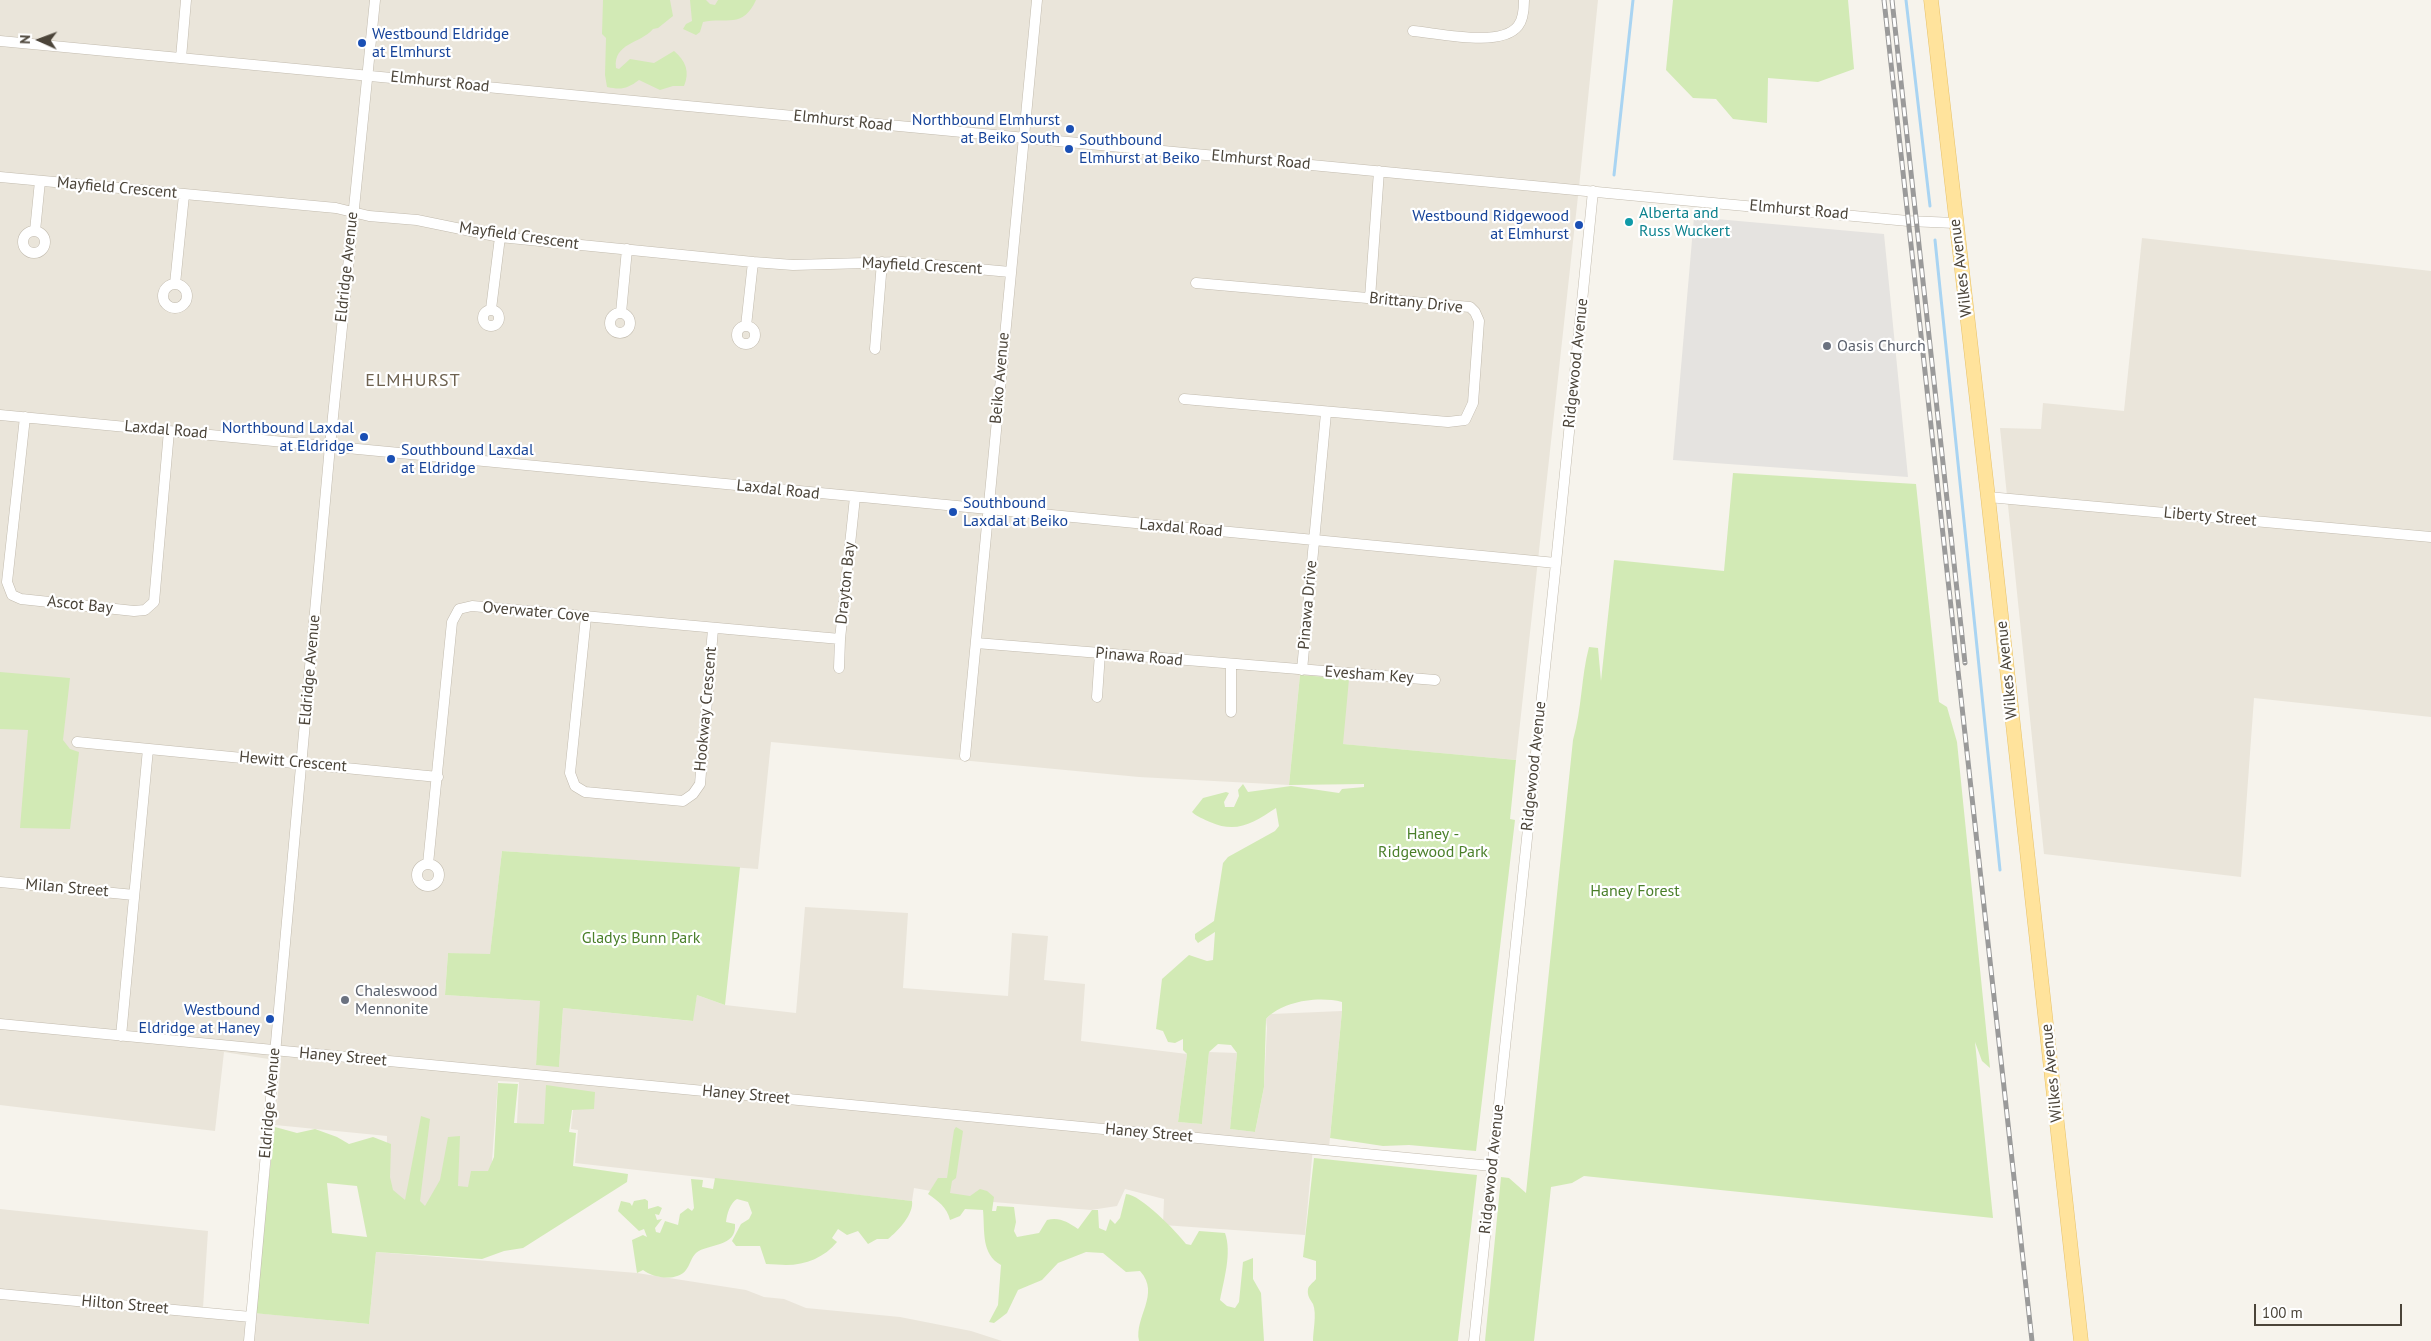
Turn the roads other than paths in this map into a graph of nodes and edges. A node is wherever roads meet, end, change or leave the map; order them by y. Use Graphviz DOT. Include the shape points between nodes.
graph roads {
  1 [pos="186,0"];
  2 [pos="375,0"];
  3 [pos="1037,0"];
  4 [pos="1524,0"];
  5 [pos="1931,0"];
  6 [pos="1413,31"];
  7 [pos="0,42"];
  8 [pos="181,58"];
  9 [pos="368,75"];
  10 [pos="1025,138"];
  11 [pos="1379,171"];
  12 [pos="0,177"];
  13 [pos="40,181"];
  14 [pos="1593,192"];
  15 [pos="184,195"];
  16 [pos="352,212"];
  17 [pos="1955,222"];
  18 [pos="35,231"];
  19 [pos="500,237"];
  20 [pos="627,249"];
  21 [pos="753,262"];
  22 [pos="882,262"];
  23 [pos="1010,272"];
  24 [pos="1196,283"];
  25 [pos="175,284"];
  26 [pos="1370,298"];
  27 [pos="491,310"];
  28 [pos="622,313"];
  29 [pos="746,326"];
  30 [pos="875,349"];
  31 [pos="1184,399"];
  32 [pos="1326,413"];
  33 [pos="0,415"];
  34 [pos="24,417"];
  35 [pos="169,431"];
  36 [pos="330,446"];
  37 [pos="855,497"];
  38 [pos="1988,497"];
  39 [pos="988,510"];
  40 [pos="2431,537"];
  41 [pos="1314,540"];
  42 [pos="1556,563"];
  43 [pos="586,617"];
  44 [pos="713,629"];
  45 [pos="840,639"];
  46 [pos="976,643"];
  47 [pos="1100,653"];
  48 [pos="1231,665"];
  49 [pos="839,668"];
  50 [pos="1302,670"];
  51 [pos="1435,680"];
  52 [pos="1097,697"];
  53 [pos="1231,712"];
  54 [pos="77,742"];
  55 [pos="148,749"];
  56 [pos="965,756"];
  57 [pos="302,762"];
  58 [pos="438,777"];
  59 [pos="428,864"];
  60 [pos="0,882"];
  61 [pos="134,895"];
  62 [pos="0,1024"];
  63 [pos="121,1036"];
  64 [pos="274,1050"];
  65 [pos="1492,1166"];
  66 [pos="0,1294"];
  67 [pos="251,1317"];
  68 [pos="249,1341"];
  69 [pos="1474,1341"];
  70 [pos="2081,1341"];
  1 -- 8 [label="street"];
  2 -- 9 [label="street, Eldridge Avenue"];
  3 -- 10 [label="street, Beiko Avenue"];
  4 -- 6 [label="street" via="1518,26 1504,37"];
  5 -- 17 [label="main road, Wilkes Avenue"];
  7 -- 8 [label="street, Elmhurst Road"];
  8 -- 9 [label="street, Elmhurst Road"];
  9 -- 10 [label="street, Elmhurst Road"];
  9 -- 16 [label="street, Eldridge Avenue"];
  10 -- 11 [label="street, Elmhurst Road"];
  10 -- 23 [label="street, Beiko Avenue"];
  11 -- 14 [label="street, Elmhurst Road"];
  11 -- 26 [label="street"];
  12 -- 13 [label="street, Mayfield Crescent"];
  13 -- 15 [label="street, Mayfield Crescent"];
  13 -- 18 [label="street"];
  14 -- 17 [label="street, Elmhurst Road" via="1908,221"];
  14 -- 42 [label="street, Ridgewood Avenue"];
  15 -- 16 [label="street, Mayfield Crescent"];
  15 -- 25 [label="street"];
  16 -- 19 [label="street, Mayfield Crescent" via="416,220"];
  16 -- 36 [label="street, Eldridge Avenue"];
  17 -- 38 [label="main road, Wilkes Avenue"];
  19 -- 20 [label="street, Mayfield Crescent"];
  19 -- 27 [label="street"];
  20 -- 21 [label="street, Mayfield Crescent"];
  20 -- 28 [label="street"];
  21 -- 22 [label="street, Mayfield Crescent" via="793,265"];
  21 -- 29 [label="street"];
  22 -- 23 [label="street, Mayfield Crescent"];
  22 -- 30 [label="street"];
  23 -- 39 [label="street, Beiko Avenue"];
  24 -- 26 [label="street, Brittany Drive"];
  26 -- 32 [label="street, Brittany Drive" via="1458,305 1470,307 1475,312 1479,335 1470,414 1465,420 1448,422"];
  31 -- 32 [label="street, Brittany Drive"];
  32 -- 41 [label="street"];
  33 -- 34 [label="street, Laxdal Road"];
  34 -- 35 [label="street, Laxdal Road"];
  34 -- 35 [label="street, Ascot Bay" via="7,582 12,595 21,599 134,611 145,610 154,602"];
  35 -- 36 [label="street, Laxdal Road"];
  36 -- 37 [label="street, Laxdal Road"];
  36 -- 57 [label="street, Eldridge Avenue"];
  37 -- 39 [label="street, Laxdal Road"];
  37 -- 45 [label="street, Drayton Bay"];
  38 -- 40 [label="street, Liberty Street"];
  38 -- 70 [label="main road, Wilkes Avenue"];
  39 -- 41 [label="street, Laxdal Road"];
  39 -- 46 [label="street, Beiko Avenue"];
  41 -- 42 [label="street, Laxdal Road"];
  41 -- 50 [label="street, Pinawa Drive"];
  42 -- 65 [label="street, Ridgewood Avenue"];
  43 -- 44 [label="street, Overwater Cove"];
  43 -- 44 [label="street, Hookway Crescent" via="570,773 575,786 585,792 683,800 693,794 700,784"];
  43 -- 58 [label="street, Overwater Cove" via="472,606 459,609 452,622"];
  44 -- 45 [label="street, Overwater Cove"];
  45 -- 49 [label="street, Drayton Bay"];
  46 -- 47 [label="street, Pinawa Road"];
  46 -- 56 [label="street, Beiko Avenue"];
  47 -- 48 [label="street, Pinawa Road"];
  47 -- 52 [label="street"];
  48 -- 50 [label="street, Pinawa Road"];
  48 -- 53 [label="street"];
  50 -- 51 [label="street, Evesham Key"];
  54 -- 55 [label="street, Hewitt Crescent"];
  55 -- 57 [label="street, Hewitt Crescent"];
  55 -- 61 [label="street"];
  57 -- 58 [label="street, Hewitt Crescent"];
  57 -- 64 [label="street, Eldridge Avenue"];
  58 -- 59 [label="street, Overwater Cove"];
  60 -- 61 [label="street, Milan Street"];
  61 -- 63 [label="street"];
  62 -- 63 [label="street, Haney Street"];
  63 -- 64 [label="street, Haney Street"];
  64 -- 65 [label="street, Haney Street"];
  64 -- 67 [label="street, Eldridge Avenue"];
  65 -- 69 [label="street, Ridgewood Avenue"];
  66 -- 67 [label="street, Hilton Street"];
  67 -- 68 [label="street, Eldridge Avenue"];
}
